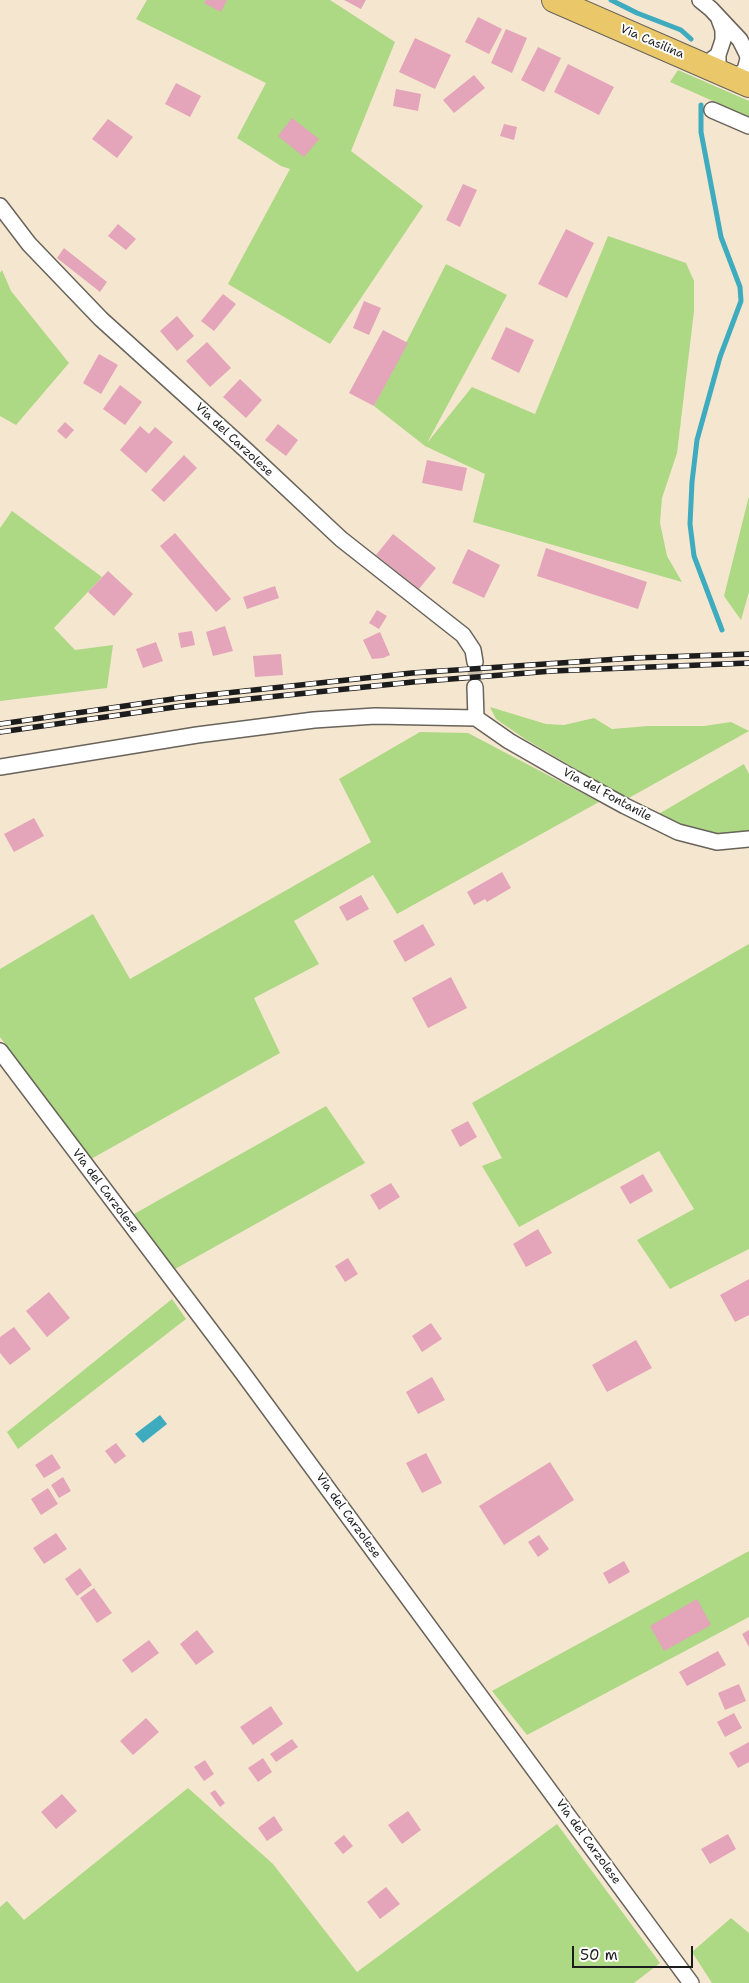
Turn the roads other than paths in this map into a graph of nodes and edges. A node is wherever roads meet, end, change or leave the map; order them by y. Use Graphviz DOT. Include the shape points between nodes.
graph roads {
  1 [pos="554,0"];
  2 [pos="700,0"];
  3 [pos="718,16"];
  4 [pos="748,56"];
  5 [pos="711,60"];
  6 [pos="739,81"];
  7 [pos="712,110"];
  8 [pos="749,126"];
  9 [pos="0,206"];
  10 [pos="475,662"];
  11 [pos="476,687"];
  12 [pos="476,718"];
  13 [pos="0,767"];
  14 [pos="749,840"];
  15 [pos="0,1051"];
  16 [pos="691,1983"];
  1 -- 5 [label="main road, Via Casilina"];
  2 -- 3 [label="street"];
  3 -- 4 [label="street" via="740,40"];
  3 -- 5 [label="street" via="723,40"];
  4 -- 6 [label="street" via="745,70 736,77"];
  5 -- 6 [label="main road, Via Casilina"];
  7 -- 8 [label="street"];
  9 -- 10 [label="street, Via del Carzolese" via="30,244 101,319 334,533 463,635 474,650"];
  11 -- 12 [label="street"];
  12 -- 13 [label="street" via="375,716 314,720"];
  12 -- 14 [label="street, Via del Fontanile" via="582,783 678,832 717,842"];
  15 -- 16 [label="street, Via del Carzolese" via="254,1388"];
}
